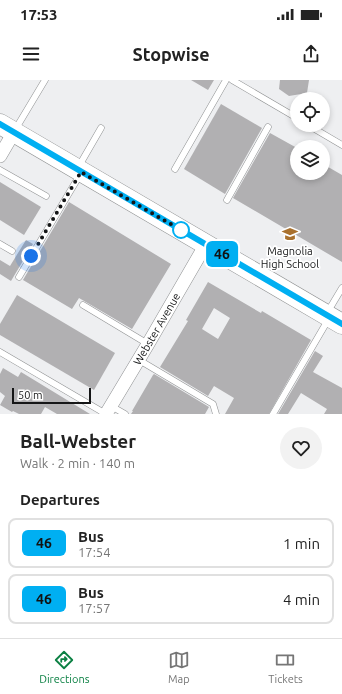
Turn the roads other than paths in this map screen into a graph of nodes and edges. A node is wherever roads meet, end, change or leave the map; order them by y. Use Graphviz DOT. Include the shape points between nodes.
graph roads {
  1 [pos="45,80"];
  2 [pos="226,80"];
  3 [pos="232,80"];
  4 [pos="290,114"];
  5 [pos="268,127"];
  6 [pos="7,128"];
  7 [pos="101,128"];
  8 [pos="320,132"];
  9 [pos="342,145"];
  10 [pos="0,156"];
  11 [pos="175,169"];
  12 [pos="0,170"];
  13 [pos="79,170"];
  14 [pos="46,196"];
  15 [pos="227,200"];
  16 [pos="0,244"];
  17 [pos="206,244"];
  18 [pos="12,251"];
  19 [pos="19,277"];
  20 [pos="342,288"];
  21 [pos="83,305"];
  22 [pos="333,318"];
  23 [pos="148,344"];
  24 [pos="0,352"];
  25 [pos="139,360"];
  26 [pos="108,411"];
  27 [pos="125,414"];
  28 [pos="216,414"];
  29 [pos="273,414"];
  1 -- 6 [label="lane"];
  2 -- 11 [label="lane"];
  3 -- 4 [label="lane"];
  5 -- 15 [label="lane"];
  6 -- 10 [label="street"];
  6 -- 13 [label="main road"];
  7 -- 13 [label="lane"];
  8 -- 9 [label="lane"];
  12 -- 14 [label="lane"];
  13 -- 17 [label="main road"];
  13 -- 19 [label="lane"];
  16 -- 18 [label="lane"];
  17 -- 22 [label="main road"];
  17 -- 23 [label="street, Webster Avenue"];
  20 -- 22 [label="lane"];
  21 -- 23 [label="lane"];
  22 -- 29 [label="lane"];
  23 -- 25 [label="street, Webster Avenue"];
  24 -- 26 [label="lane"];
  25 -- 26 [label="street, Webster Avenue"];
  25 -- 28 [label="lane" via="214,404"];
  26 -- 27 [label="lane"];
}
